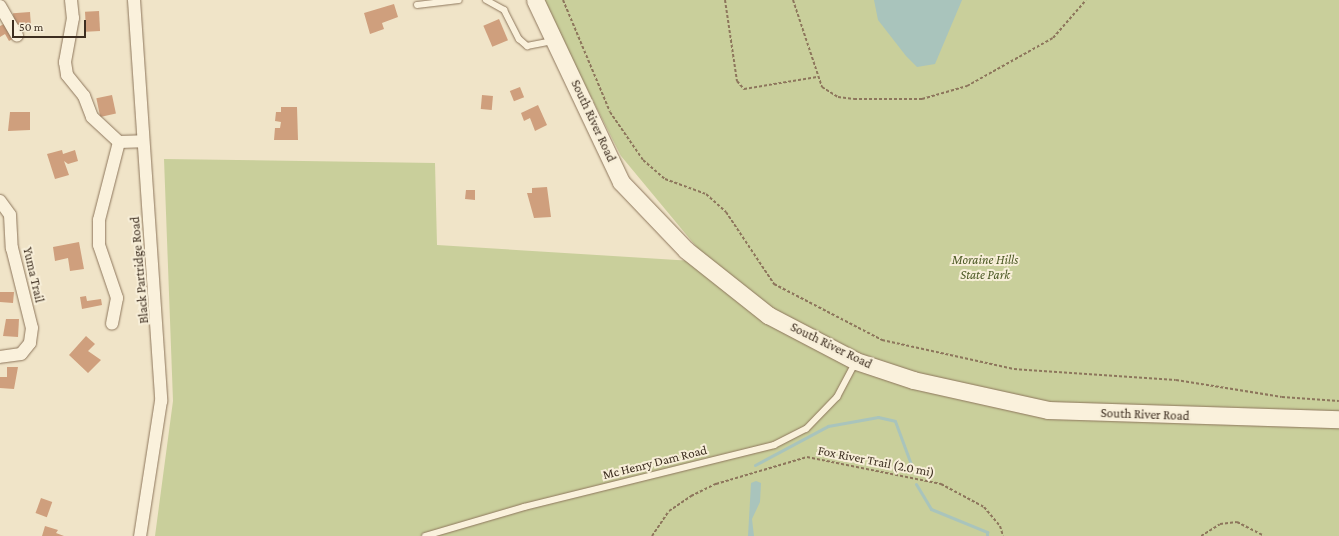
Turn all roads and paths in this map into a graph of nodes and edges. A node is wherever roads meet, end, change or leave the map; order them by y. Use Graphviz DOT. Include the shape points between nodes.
graph roads {
  1 [pos="71,0"];
  2 [pos="134,0"];
  3 [pos="459,0"];
  4 [pos="486,0"];
  5 [pos="535,0"];
  6 [pos="563,0"];
  7 [pos="725,0"];
  8 [pos="793,0"];
  9 [pos="1086,0"];
  10 [pos="417,5"];
  11 [pos="0,6"];
  12 [pos="17,35"];
  13 [pos="554,41"];
  14 [pos="817,76"];
  15 [pos="143,141"];
  16 [pos="119,142"];
  17 [pos="0,201"];
  18 [pos="112,324"];
  19 [pos="0,357"];
  20 [pos="856,361"];
  21 [pos="1339,401"];
  22 [pos="1339,419"];
  23 [pos="140,536"];
  24 [pos="425,536"];
  25 [pos="652,536"];
  26 [pos="1002,536"];
  27 [pos="1201,536"];
  28 [pos="1264,536"];
  1 -- 16 [label="street" via="73,18 65,62 67,75 84,96 92,117"];
  2 -- 15 [label="street, Black Partridge Road"];
  3 -- 10 [label="lane"];
  4 -- 13 [label="lane" via="504,10 519,39 527,46"];
  5 -- 13 [label="street, South River Road"];
  6 -- 21 [label="path" via="610,112 643,160 665,179 706,194 726,212 774,284 882,340 1014,369 1176,380 1282,397"];
  7 -- 14 [label="path" via="737,81 744,89"];
  8 -- 14 [label="path"];
  9 -- 14 [label="path" via="1053,38 955,91 922,99 854,99 830,93"];
  11 -- 12 [label="street"];
  13 -- 20 [label="street, South River Road" via="621,182 681,245 768,315"];
  15 -- 16 [label="street"];
  15 -- 23 [label="street, Black Partridge Road" via="161,400"];
  16 -- 18 [label="street" via="99,220 99,245 117,298"];
  17 -- 19 [label="street, Yuma Trail" via="10,215 13,255 32,328 30,343 21,354"];
  20 -- 22 [label="street, South River Road" via="913,380 1048,410"];
  20 -- 24 [label="lane, Mc Henry Dam Road" via="837,397 806,429 774,445 524,507"];
  25 -- 26 [label="path, Fox River Trail (2.0 mi)" via="669,511 691,496 716,484 806,457 941,484 984,507 1000,526"];
  27 -- 28 [label="path" via="1220,524 1237,522"];
}
